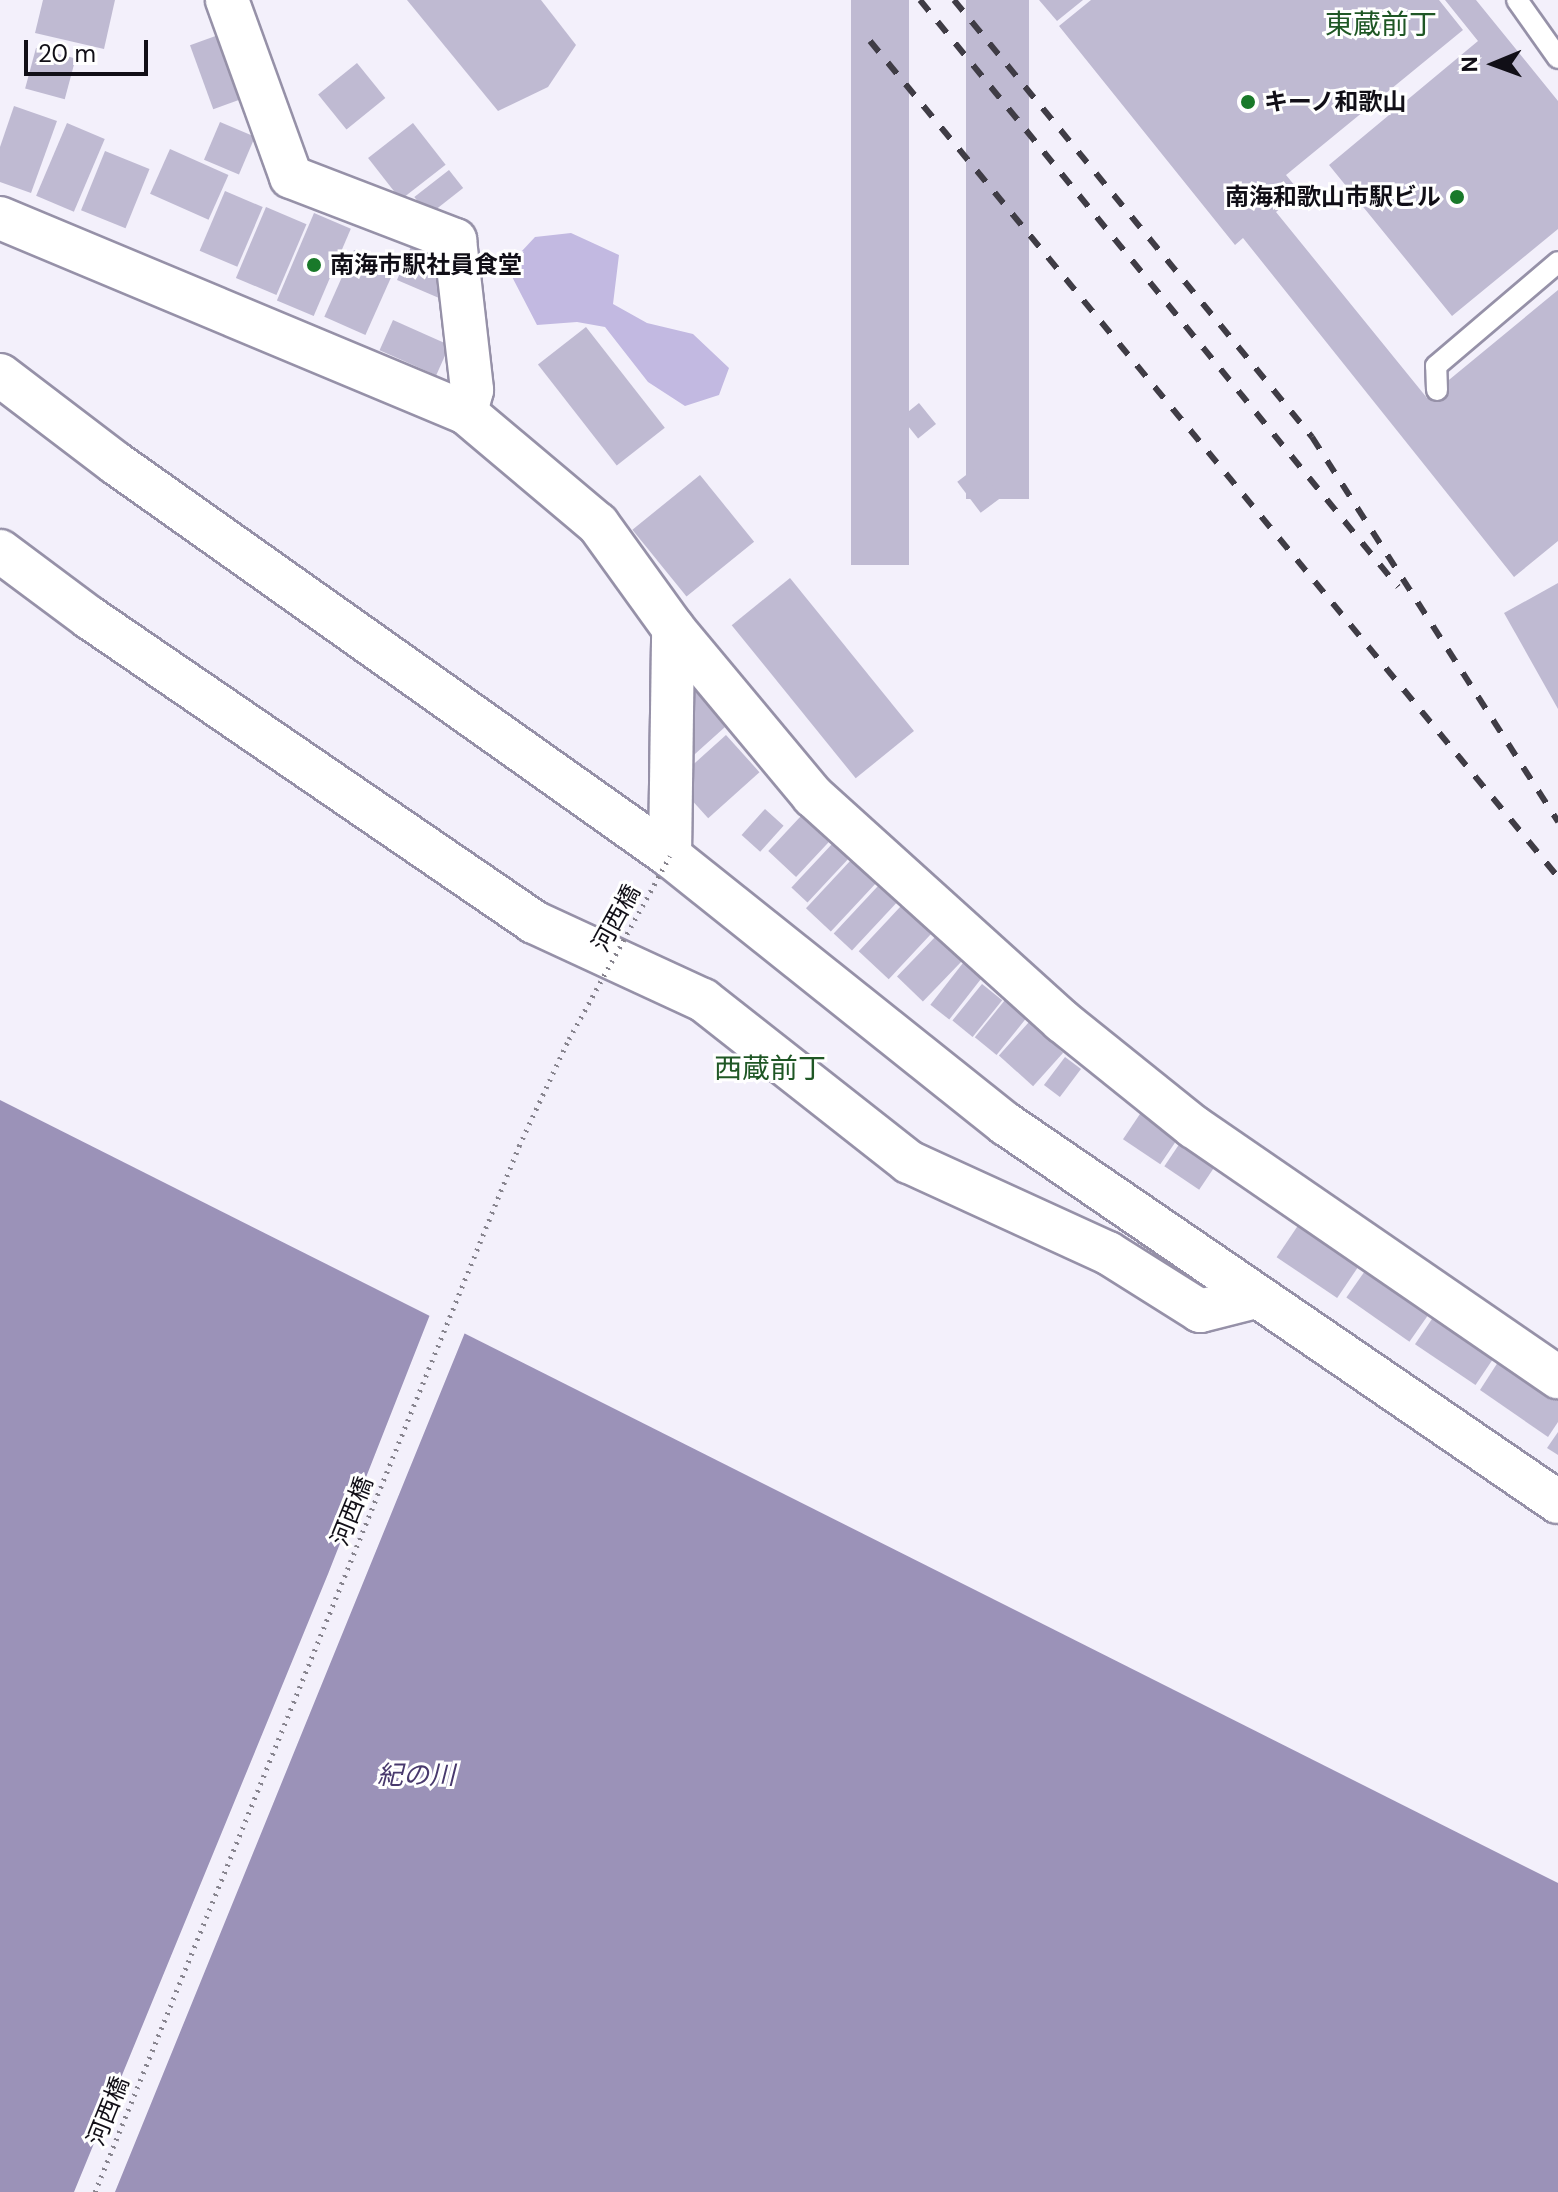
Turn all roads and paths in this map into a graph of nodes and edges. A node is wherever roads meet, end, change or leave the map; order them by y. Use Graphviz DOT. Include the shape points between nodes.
graph roads {
  1 [pos="227,0"];
  2 [pos="1517,0"];
  3 [pos="1558,58"];
  4 [pos="0,218"];
  5 [pos="1558,262"];
  6 [pos="0,375"];
  7 [pos="1437,390"];
  8 [pos="466,413"];
  9 [pos="0,551"];
  10 [pos="673,628"];
  11 [pos="670,856"];
  12 [pos="1256,1297"];
  13 [pos="1558,1377"];
  14 [pos="1558,1502"];
  15 [pos="95,2192"];
  1 -- 8 [label="street" via="291,177 455,240 472,390"];
  2 -- 3 [label="lane"];
  4 -- 8 [label="street"];
  5 -- 7 [label="lane" via="1436,366"];
  6 -- 11 [label="street" via="117,464"];
  8 -- 10 [label="street" via="598,524"];
  9 -- 12 [label="street" via="534,922 703,1000 909,1162 1108,1253 1200,1311"];
  10 -- 11 [label="street"];
  10 -- 13 [label="street" via="813,796 1062,1021 1194,1127"];
  11 -- 12 [label="street" via="1006,1124"];
  11 -- 15 [label="path, 河西橋, bridge" via="569,1039 519,1146"];
  12 -- 14 [label="street"];
}
